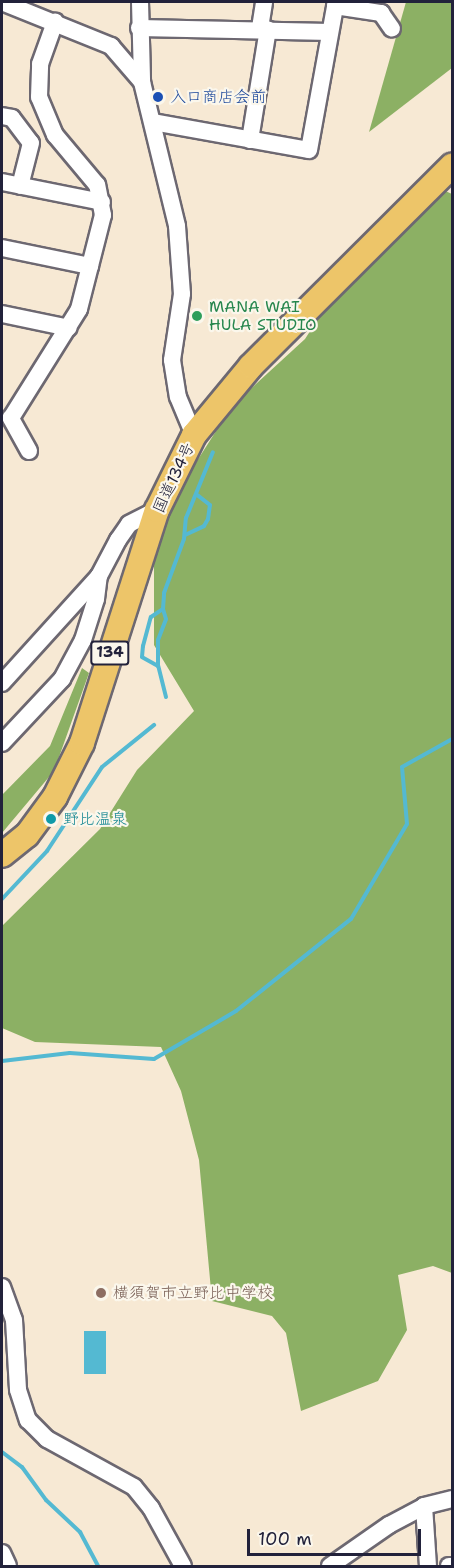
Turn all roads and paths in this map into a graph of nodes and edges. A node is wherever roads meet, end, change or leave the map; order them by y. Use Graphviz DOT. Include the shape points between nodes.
graph roads {
  1 [pos="2,2"];
  2 [pos="140,2"];
  3 [pos="264,2"];
  4 [pos="335,4"];
  5 [pos="55,22"];
  6 [pos="139,28"];
  7 [pos="264,29"];
  8 [pos="392,29"];
  9 [pos="330,32"];
  10 [pos="142,82"];
  11 [pos="2,116"];
  12 [pos="153,122"];
  13 [pos="250,140"];
  14 [pos="453,166"];
  15 [pos="2,182"];
  16 [pos="20,186"];
  17 [pos="102,202"];
  18 [pos="2,248"];
  19 [pos="90,266"];
  20 [pos="2,314"];
  21 [pos="69,328"];
  22 [pos="194,435"];
  23 [pos="29,450"];
  24 [pos="157,510"];
  25 [pos="99,576"];
  26 [pos="2,683"];
  27 [pos="2,744"];
  28 [pos="2,855"];
  29 [pos="2,1287"];
  30 [pos="453,1499"];
  31 [pos="424,1506"];
  32 [pos="2,1553"];
  33 [pos="8,1566"];
  34 [pos="183,1566"];
  35 [pos="330,1566"];
  36 [pos="428,1566"];
  1 -- 5 [label="street"];
  2 -- 6 [label="street"];
  3 -- 7 [label="street"];
  4 -- 8 [label="street" via="381,14"];
  4 -- 9 [label="street"];
  5 -- 10 [label="street" via="111,46"];
  5 -- 17 [label="street" via="40,64 39,97 55,135 97,185"];
  6 -- 7 [label="street"];
  6 -- 10 [label="street"];
  7 -- 9 [label="street"];
  7 -- 13 [label="street"];
  9 -- 13 [label="street" via="309,150"];
  10 -- 12 [label="street"];
  11 -- 16 [label="street" via="12,118 31,142"];
  12 -- 13 [label="street"];
  12 -- 22 [label="street" via="183,269 172,360 178,398"];
  14 -- 22 [label="highway, 国道134号 / 134" via="251,366"];
  15 -- 16 [label="street"];
  16 -- 17 [label="street"];
  17 -- 19 [label="street" via="103,215"];
  18 -- 19 [label="street"];
  19 -- 21 [label="street" via="79,309"];
  20 -- 21 [label="street"];
  21 -- 23 [label="street" via="11,418"];
  22 -- 24 [label="highway, 国道134号 / 134"];
  24 -- 25 [label="street" via="129,524"];
  24 -- 28 [label="highway, 国道134号 / 134" via="82,743 55,797 27,835"];
  25 -- 26 [label="street"];
  25 -- 27 [label="street" via="83,640 62,679"];
  29 -- 34 [label="street" via="14,1320 18,1390 28,1420 47,1439 134,1487 151,1508"];
  30 -- 31 [label="street"];
  31 -- 35 [label="street"];
  31 -- 36 [label="street"];
  32 -- 33 [label="street"];
}
